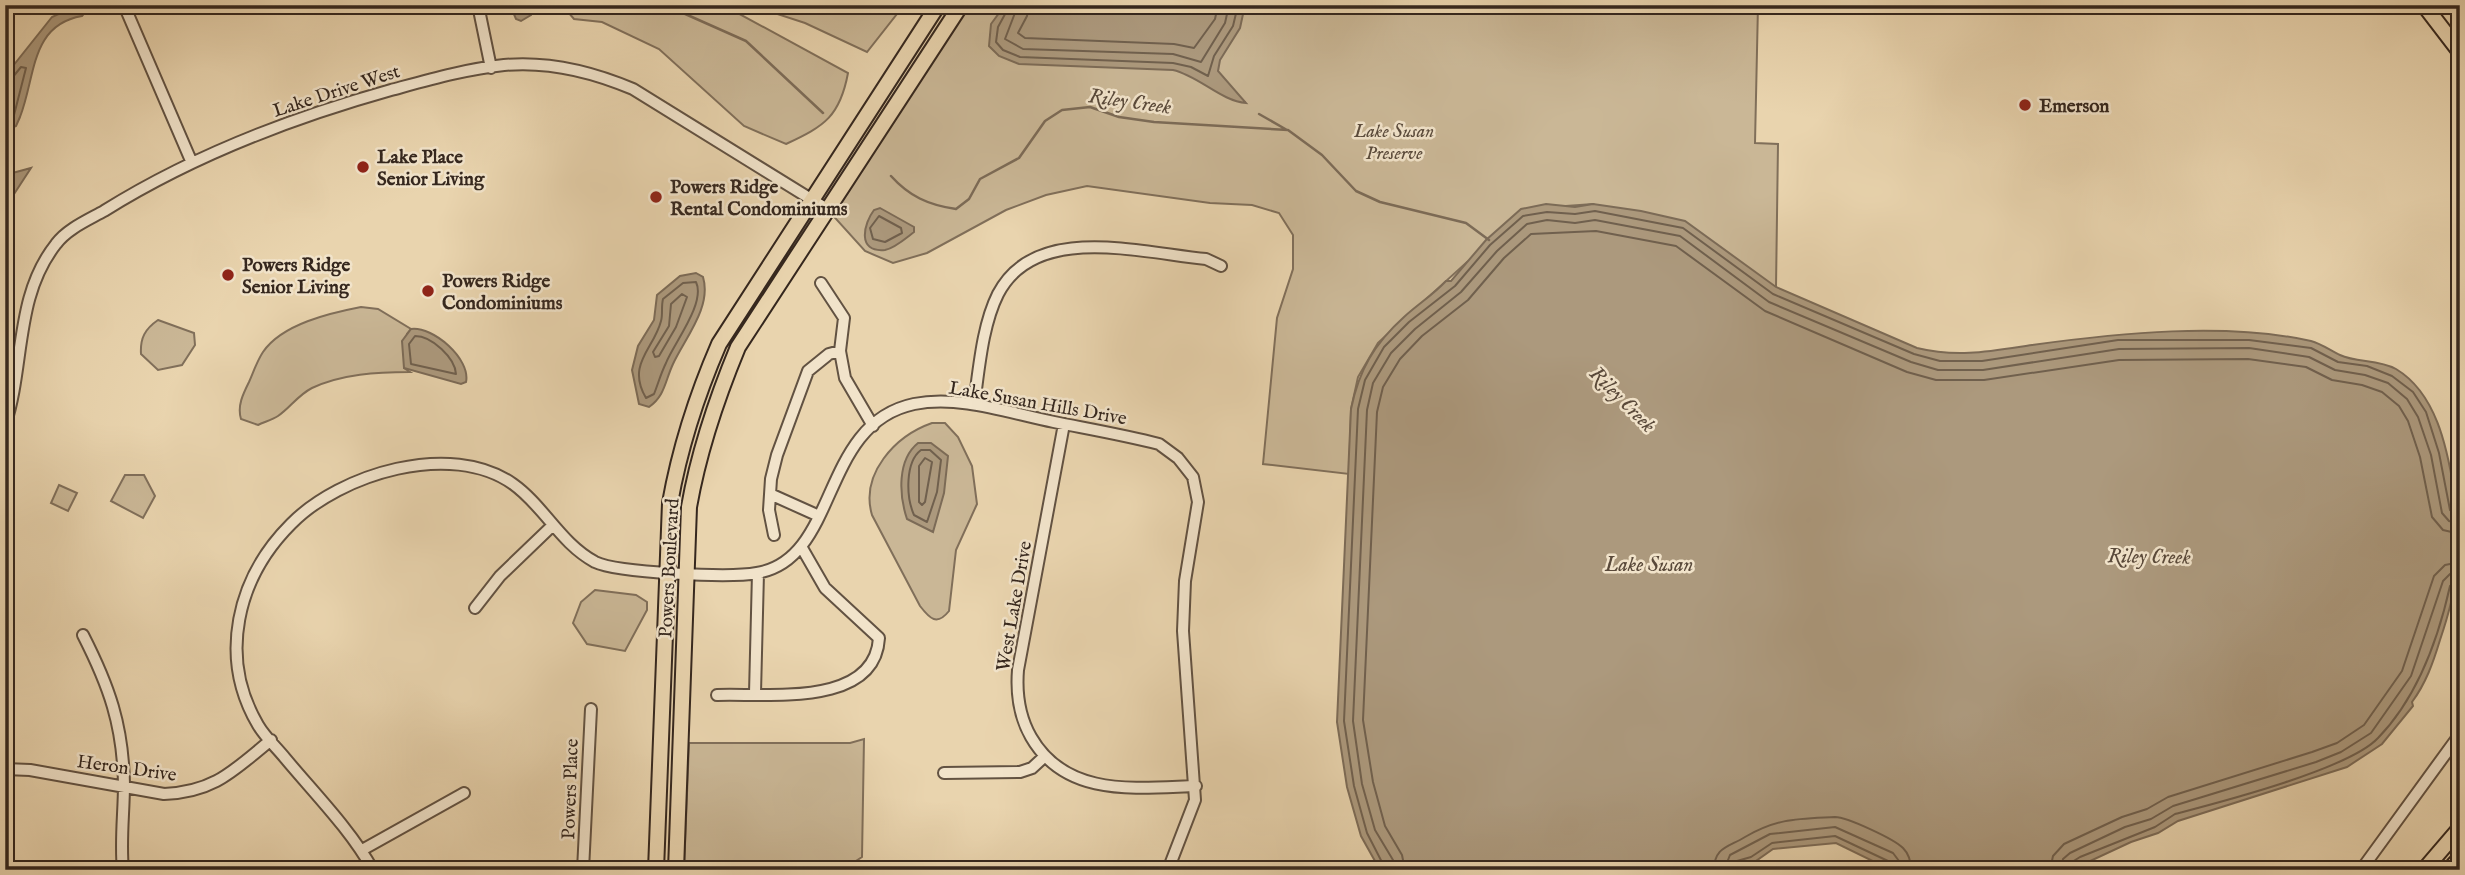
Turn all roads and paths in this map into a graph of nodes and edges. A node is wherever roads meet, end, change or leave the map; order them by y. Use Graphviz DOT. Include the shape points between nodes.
graph roads {
  1 [pos="124,5"];
  2 [pos="478,5"];
  3 [pos="938,5"];
  4 [pos="961,5"];
  5 [pos="2424,5"];
  6 [pos="2455,5"];
  7 [pos="2460,12"];
  8 [pos="2460,52"];
  9 [pos="491,68"];
  10 [pos="192,163"];
  11 [pos="810,199"];
  12 [pos="827,209"];
  13 [pos="1220,266"];
  14 [pos="821,283"];
  15 [pos="840,351"];
  16 [pos="974,404"];
  17 [pos="1064,424"];
  18 [pos="5,425"];
  19 [pos="873,426"];
  20 [pos="770,494"];
  21 [pos="819,516"];
  22 [pos="552,526"];
  23 [pos="774,535"];
  24 [pos="802,548"];
  25 [pos="666,572"];
  26 [pos="685,572"];
  27 [pos="758,573"];
  28 [pos="475,608"];
  29 [pos="83,635"];
  30 [pos="755,693"];
  31 [pos="717,695"];
  32 [pos="591,709"];
  33 [pos="2460,734"];
  34 [pos="271,740"];
  35 [pos="1044,757"];
  36 [pos="5,769"];
  37 [pos="944,773"];
  38 [pos="1196,786"];
  39 [pos="124,787"];
  40 [pos="464,793"];
  41 [pos="2460,828"];
  42 [pos="362,850"];
  43 [pos="2460,858"];
  44 [pos="123,870"];
  45 [pos="373,870"];
  46 [pos="583,870"];
  47 [pos="656,870"];
  48 [pos="676,870"];
  49 [pos="1168,870"];
  50 [pos="2361,870"];
  51 [pos="2424,870"];
  52 [pos="2449,870"];
  1 -- 10 [label="street"];
  2 -- 9 [label="street"];
  3 -- 11 [label="main road, Powers Boulevard"];
  4 -- 12 [label="main road, Powers Boulevard"];
  5 -- 8 [label="main road"];
  6 -- 7 [label="main road"];
  9 -- 10 [label="street, Lake Drive West" via="438,77 314,112"];
  9 -- 11 [label="street, Lake Drive West" via="547,66 598,74 633,89"];
  10 -- 18 [label="street, Lake Drive West" via="122,199 57,242 41,267 21,327"];
  11 -- 12 [label="street, Lake Drive West"];
  11 -- 25 [label="main road, Powers Boulevard" via="719,344 696,397 680,449"];
  12 -- 26 [label="main road, Powers Boulevard" via="738,347 712,409 688,507"];
  13 -- 16 [label="street" via="1206,259 1072,247 1032,258 998,294"];
  14 -- 15 [label="street" via="844,318"];
  15 -- 19 [label="street" via="845,377"];
  15 -- 20 [label="street" via="808,371 777,455"];
  16 -- 17 [label="street, Lake Susan Hills Drive"];
  16 -- 19 [label="street, Lake Susan Hills Drive" via="937,401 910,405"];
  17 -- 35 [label="street, West Lake Drive" via="1017,670 1020,710"];
  17 -- 38 [label="street, Lake Susan Hills Drive" via="1159,444 1193,477 1198,502 1185,581 1184,631"];
  19 -- 21 [label="street, Lake Susan Hills Drive" via="844,460"];
  20 -- 21 [label="street"];
  20 -- 23 [label="street"];
  21 -- 24 [label="street, Lake Susan Hills Drive"];
  22 -- 25 [label="street, Lake Susan Hills Drive" via="598,564 630,572"];
  22 -- 28 [label="street" via="500,576"];
  22 -- 34 [label="street, Lake Susan Hills Drive" via="517,487 499,475 462,464 376,474 347,484 301,513 265,553 237,620 235,647 243,689 260,728"];
  24 -- 27 [label="street, Lake Susan Hills Drive" via="790,561"];
  24 -- 30 [label="street" via="825,588 879,638 878,654 855,680 831,688 804,694"];
  25 -- 26 [label="street, Lake Susan Hills Drive"];
  25 -- 47 [label="main road, Powers Boulevard"];
  26 -- 27 [label="street, Lake Susan Hills Drive"];
  26 -- 48 [label="main road, Powers Boulevard"];
  27 -- 30 [label="street"];
  29 -- 39 [label="street" via="113,701"];
  30 -- 31 [label="street"];
  32 -- 46 [label="street, Powers Place"];
  33 -- 50 [label="street"];
  34 -- 39 [label="street, Heron Drive" via="227,777 195,790 164,794"];
  34 -- 42 [label="street, Lake Susan Hills Drive"];
  35 -- 37 [label="street" via="1020,772"];
  35 -- 38 [label="street, West Lake Drive" via="1090,784"];
  36 -- 39 [label="street, Heron Drive"];
  38 -- 49 [label="street, Lake Susan Hills Drive" via="1187,827"];
  39 -- 44 [label="street"];
  40 -- 42 [label="street"];
  41 -- 51 [label="main road"];
  42 -- 45 [label="street, Lake Susan Hills Drive"];
  43 -- 52 [label="main road"];
}
